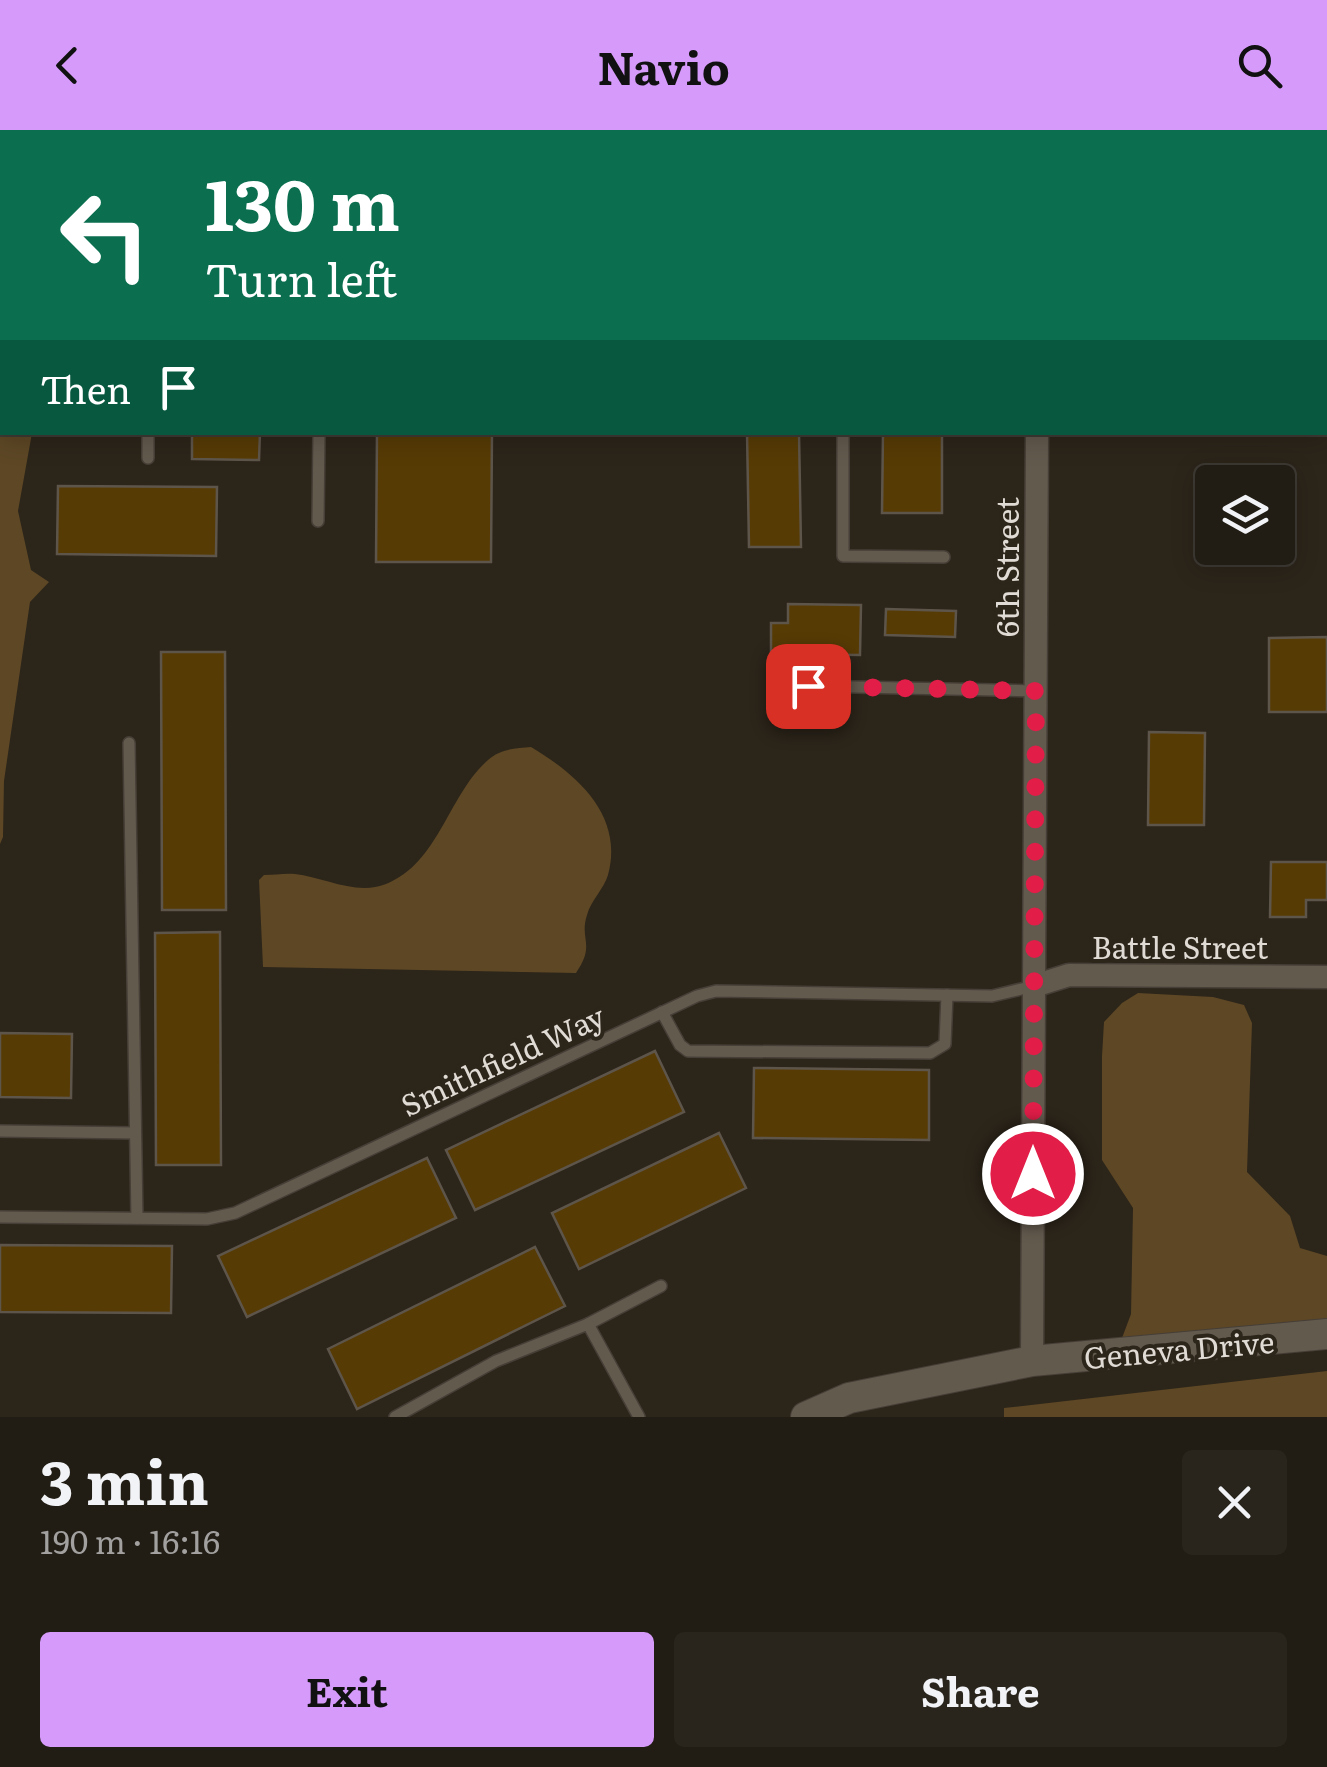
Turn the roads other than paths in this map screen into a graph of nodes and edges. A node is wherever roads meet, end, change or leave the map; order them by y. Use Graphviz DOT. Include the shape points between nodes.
graph roads {
  1 [pos="148,435"];
  2 [pos="320,435"];
  3 [pos="842,435"];
  4 [pos="1037,435"];
  5 [pos="148,458"];
  6 [pos="318,521"];
  7 [pos="944,556"];
  8 [pos="808,686"];
  9 [pos="1036,691"];
  10 [pos="129,744"];
  11 [pos="1327,977"];
  12 [pos="1034,986"];
  13 [pos="948,995"];
  14 [pos="662,1012"];
  15 [pos="0,1132"];
  16 [pos="136,1133"];
  17 [pos="0,1216"];
  18 [pos="137,1218"];
  19 [pos="661,1286"];
  20 [pos="588,1324"];
  21 [pos="1327,1334"];
  22 [pos="1032,1361"];
  23 [pos="395,1417"];
  24 [pos="639,1417"];
  25 [pos="806,1417"];
  1 -- 5 [label="lane"];
  2 -- 6 [label="lane"];
  3 -- 7 [label="lane" via="843,556"];
  4 -- 9 [label="street, 6th Street"];
  8 -- 9 [label="lane"];
  9 -- 12 [label="street, 6th Street"];
  10 -- 16 [label="lane"];
  11 -- 12 [label="street, Battle Street" via="1069,975"];
  12 -- 13 [label="lane, Smithfield Way" via="992,996"];
  12 -- 22 [label="street, 6th Street"];
  13 -- 14 [label="lane, Smithfield Way" via="716,991"];
  13 -- 14 [label="lane" via="946,1044 930,1053 688,1050"];
  14 -- 18 [label="lane, Smithfield Way" via="235,1213"];
  15 -- 16 [label="lane"];
  16 -- 18 [label="lane"];
  17 -- 18 [label="lane, Smithfield Way"];
  19 -- 20 [label="lane"];
  20 -- 23 [label="lane" via="496,1361"];
  20 -- 24 [label="lane"];
  21 -- 22 [label="main road, Geneva Drive"];
  22 -- 25 [label="main road, Geneva Drive" via="849,1398"];
}
